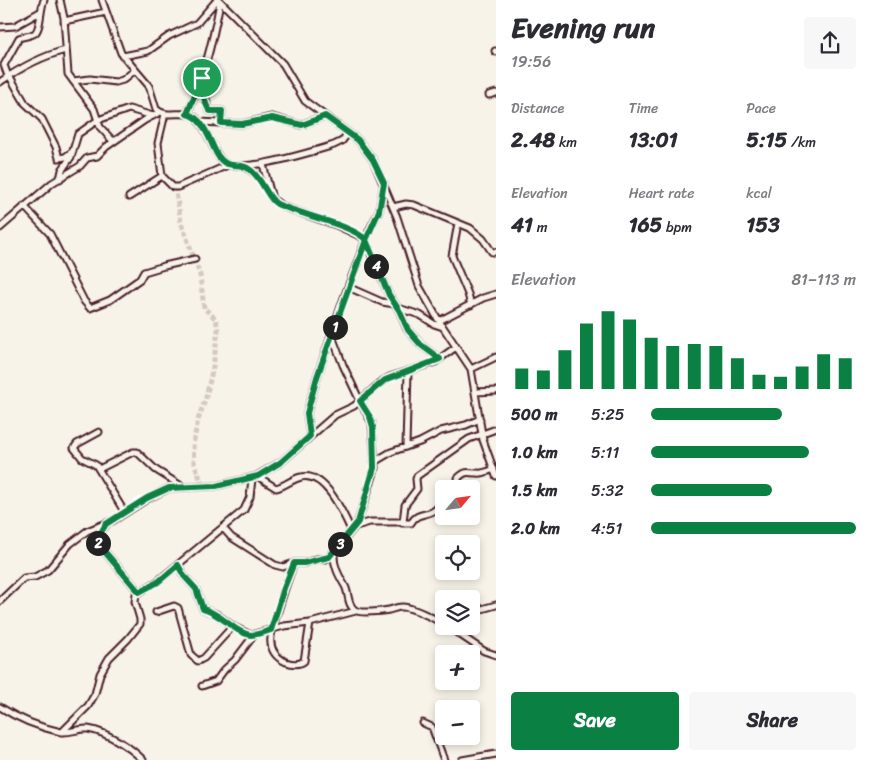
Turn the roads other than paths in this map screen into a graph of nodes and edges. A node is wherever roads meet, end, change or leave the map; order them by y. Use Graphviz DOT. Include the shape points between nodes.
graph roads {
  1 [pos="44,0"];
  2 [pos="60,0"];
  3 [pos="102,0"];
  4 [pos="219,1"];
  5 [pos="40,12"];
  6 [pos="106,12"];
  7 [pos="64,21"];
  8 [pos="0,27"];
  9 [pos="66,50"];
  10 [pos="123,56"];
  11 [pos="135,70"];
  12 [pos="8,75"];
  13 [pos="202,78"];
  14 [pos="73,81"];
  15 [pos="0,82"];
  16 [pos="496,93"];
  17 [pos="489,95"];
  18 [pos="163,113"];
  19 [pos="187,114"];
  20 [pos="153,116"];
  21 [pos="325,116"];
  22 [pos="98,120"];
  23 [pos="199,122"];
  24 [pos="221,123"];
  25 [pos="348,133"];
  26 [pos="116,140"];
  27 [pos="73,150"];
  28 [pos="263,164"];
  29 [pos="228,165"];
  30 [pos="246,167"];
  31 [pos="162,176"];
  32 [pos="60,179"];
  33 [pos="384,183"];
  34 [pos="271,196"];
  35 [pos="129,197"];
  36 [pos="24,206"];
  37 [pos="394,207"];
  38 [pos="458,223"];
  39 [pos="0,228"];
  40 [pos="366,240"];
  41 [pos="496,252"];
  42 [pos="195,259"];
  43 [pos="348,287"];
  44 [pos="496,294"];
  45 [pos="471,305"];
  46 [pos="397,306"];
  47 [pos="439,321"];
  48 [pos="443,328"];
  49 [pos="332,336"];
  50 [pos="456,347"];
  51 [pos="496,357"];
  52 [pos="440,359"];
  53 [pos="471,369"];
  54 [pos="408,371"];
  55 [pos="496,391"];
  56 [pos="476,392"];
  57 [pos="360,401"];
  58 [pos="480,419"];
  59 [pos="496,429"];
  60 [pos="99,432"];
  61 [pos="482,434"];
  62 [pos="310,436"];
  63 [pos="406,447"];
  64 [pos="374,462"];
  65 [pos="99,469"];
  66 [pos="494,469"];
  67 [pos="258,476"];
  68 [pos="496,476"];
  69 [pos="252,479"];
  70 [pos="458,480"];
  71 [pos="183,487"];
  72 [pos="435,510"];
  73 [pos="125,513"];
  74 [pos="402,523"];
  75 [pos="106,524"];
  76 [pos="223,528"];
  77 [pos="353,528"];
  78 [pos="334,553"];
  79 [pos="294,563"];
  80 [pos="178,565"];
  81 [pos="139,592"];
  82 [pos="0,601"];
  83 [pos="496,605"];
  84 [pos="480,609"];
  85 [pos="356,611"];
  86 [pos="156,612"];
  87 [pos="435,619"];
  88 [pos="310,623"];
  89 [pos="232,626"];
  90 [pos="271,630"];
  91 [pos="254,635"];
  92 [pos="460,635"];
  93 [pos="496,655"];
  94 [pos="202,686"];
  95 [pos="0,706"];
  96 [pos="422,723"];
  97 [pos="62,732"];
  98 [pos="496,754"];
  99 [pos="143,760"];
  100 [pos="444,760"];
  101 [pos="462,760"];
  1 -- 5 [label="street"];
  2 -- 7 [label="street"];
  3 -- 6 [label="street"];
  4 -- 10 [label="street" via="198,23 169,36 148,51"];
  4 -- 13 [label="street"];
  4 -- 21 [label="street" via="283,64 302,97"];
  5 -- 8 [label="street" via="17,25"];
  5 -- 12 [label="street" via="37,32 20,38 4,65"];
  6 -- 7 [label="street"];
  6 -- 10 [label="street"];
  7 -- 9 [label="street"];
  9 -- 12 [label="street" via="48,55"];
  9 -- 14 [label="street" via="67,70"];
  10 -- 11 [label="street"];
  11 -- 14 [label="street" via="120,81"];
  11 -- 18 [label="street" via="149,86 156,108"];
  12 -- 15 [label="street"];
  12 -- 27 [label="street" via="25,103 42,119 59,158"];
  13 -- 19 [label="street"];
  13 -- 24 [label="street" via="208,108 210,111 222,111"];
  14 -- 22 [label="street" via="94,109"];
  16 -- 17 [label="street"];
  18 -- 19 [label="street"];
  18 -- 20 [label="street"];
  18 -- 31 [label="street" via="158,143"];
  19 -- 23 [label="street"];
  20 -- 22 [label="street" via="129,109"];
  20 -- 26 [label="street"];
  21 -- 24 [label="street" via="302,125 272,118 242,124"];
  21 -- 25 [label="street"];
  22 -- 26 [label="street" via="103,132"];
  22 -- 27 [label="street" via="79,133"];
  23 -- 24 [label="street"];
  23 -- 29 [label="street" via="218,156"];
  25 -- 28 [label="street" via="334,145"];
  25 -- 33 [label="street" via="369,154"];
  26 -- 32 [label="street"];
  27 -- 32 [label="street"];
  28 -- 30 [label="street"];
  28 -- 34 [label="street"];
  29 -- 30 [label="street"];
  29 -- 31 [label="street" via="178,187"];
  30 -- 34 [label="street" via="259,177"];
  31 -- 35 [label="street"];
  32 -- 36 [label="street"];
  33 -- 37 [label="street"];
  33 -- 40 [label="street" via="379,211"];
  34 -- 40 [label="street" via="274,202 284,207 350,230"];
  36 -- 39 [label="street"];
  36 -- 42 [label="street" via="50,234 90,308 110,300 140,279 144,272"];
  37 -- 38 [label="street" via="414,205"];
  37 -- 47 [label="street" via="419,286"];
  38 -- 41 [label="street" via="478,233 492,252"];
  38 -- 45 [label="street" via="452,256"];
  40 -- 43 [label="street"];
  40 -- 46 [label="street"];
  43 -- 46 [label="street"];
  43 -- 49 [label="street"];
  44 -- 45 [label="street"];
  45 -- 47 [label="street"];
  46 -- 48 [label="street"];
  46 -- 52 [label="street" via="408,330"];
  47 -- 48 [label="street"];
  48 -- 50 [label="street"];
  49 -- 57 [label="street"];
  49 -- 62 [label="street" via="307,413"];
  50 -- 52 [label="street"];
  50 -- 53 [label="street"];
  51 -- 53 [label="street"];
  52 -- 54 [label="street"];
  53 -- 56 [label="street"];
  54 -- 57 [label="street" via="385,380"];
  54 -- 63 [label="street"];
  55 -- 56 [label="street"];
  56 -- 58 [label="street"];
  57 -- 62 [label="street"];
  57 -- 64 [label="street" via="373,427"];
  58 -- 61 [label="street"];
  58 -- 63 [label="street" via="441,431"];
  59 -- 61 [label="street"];
  60 -- 65 [label="street" via="73,447 82,458"];
  61 -- 66 [label="street"];
  61 -- 74 [label="street" via="463,442 417,476 416,491 405,505"];
  62 -- 67 [label="street" via="281,462"];
  63 -- 64 [label="street"];
  64 -- 77 [label="street" via="373,476"];
  65 -- 71 [label="street" via="138,452 156,470"];
  65 -- 73 [label="street"];
  66 -- 68 [label="street"];
  66 -- 70 [label="street" via="480,474 470,471"];
  67 -- 69 [label="street"];
  67 -- 77 [label="street" via="276,488 302,476 315,480 331,494"];
  69 -- 71 [label="street" via="216,486"];
  69 -- 76 [label="street" via="246,506"];
  71 -- 73 [label="street" via="164,490"];
  72 -- 74 [label="street" via="415,517 411,523"];
  73 -- 75 [label="street"];
  74 -- 77 [label="street" via="370,522"];
  75 -- 81 [label="street" via="98,540 99,545"];
  75 -- 82 [label="street" via="81,534 48,570 22,580"];
  76 -- 79 [label="street" via="231,537 275,565 281,567"];
  76 -- 80 [label="street"];
  77 -- 78 [label="street"];
  78 -- 79 [label="street" via="326,559"];
  78 -- 85 [label="street" via="339,576"];
  79 -- 90 [label="street"];
  80 -- 81 [label="street" via="158,582"];
  80 -- 89 [label="street" via="196,589 203,609"];
  81 -- 97 [label="street" via="134,598 140,624 109,658 88,706"];
  83 -- 84 [label="street"];
  85 -- 87 [label="street" via="404,607"];
  85 -- 88 [label="street"];
  86 -- 89 [label="street" via="178,607 191,655 198,661"];
  88 -- 90 [label="street"];
  88 -- 90 [label="street" via="306,657 302,664 288,662 278,655 271,645"];
  89 -- 91 [label="street"];
  90 -- 91 [label="street"];
  91 -- 94 [label="street" via="216,680"];
  92 -- 93 [label="street"];
  95 -- 97 [label="street" via="29,723"];
  96 -- 100 [label="street" via="432,727"];
  97 -- 99 [label="street" via="94,731 128,748"];
  98 -- 101 [label="street"];
}
